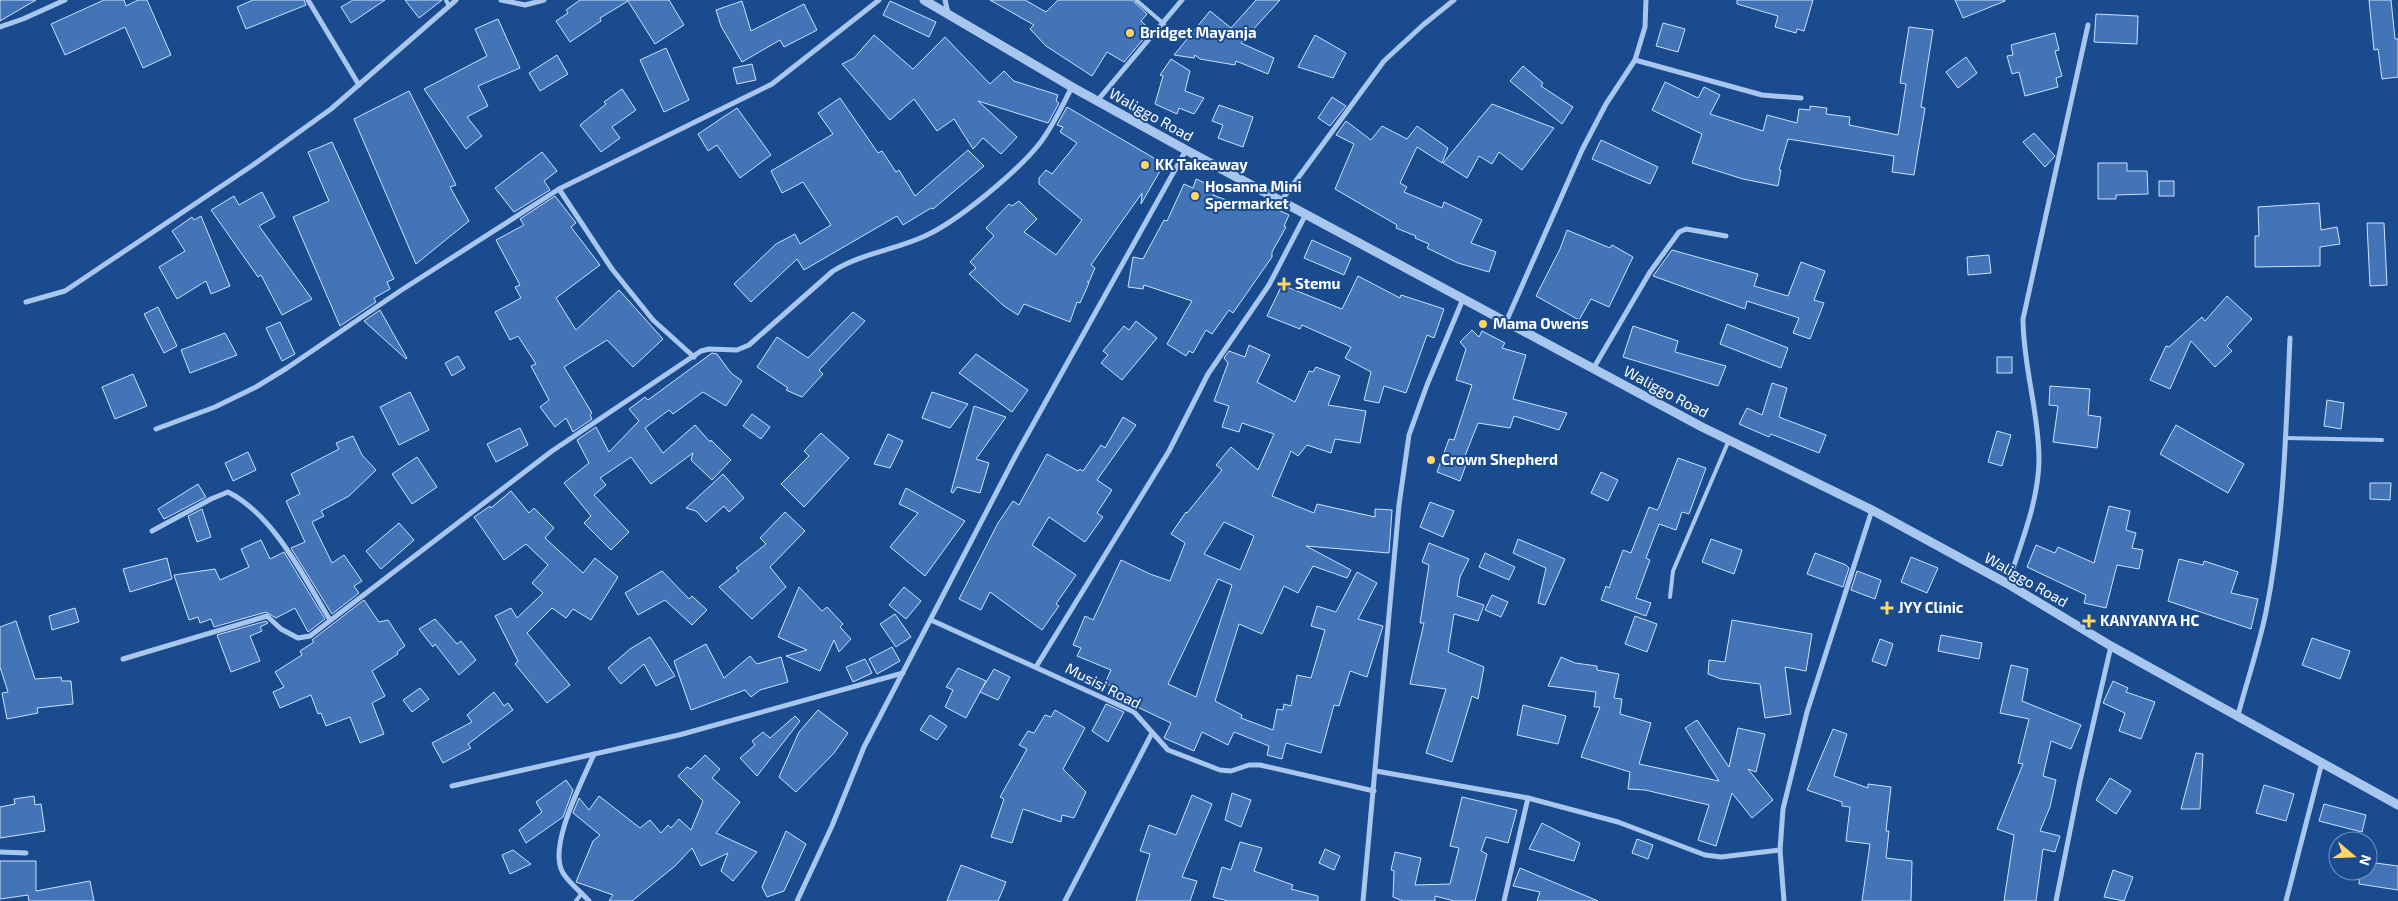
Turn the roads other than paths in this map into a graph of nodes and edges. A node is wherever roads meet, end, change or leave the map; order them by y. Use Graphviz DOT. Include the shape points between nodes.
graph roads {
  1 [pos="65,0"];
  2 [pos="308,0"];
  3 [pos="446,0"];
  4 [pos="456,0"];
  5 [pos="501,0"];
  6 [pos="544,0"];
  7 [pos="879,0"];
  8 [pos="924,0"];
  9 [pos="945,0"];
  10 [pos="1136,0"];
  11 [pos="1182,0"];
  12 [pos="1454,0"];
  13 [pos="1646,0"];
  14 [pos="449,6"];
  15 [pos="948,14"];
  16 [pos="1164,24"];
  17 [pos="2088,25"];
  18 [pos="0,27"];
  19 [pos="1635,60"];
  20 [pos="359,85"];
  21 [pos="1072,87"];
  22 [pos="1801,98"];
  23 [pos="1097,101"];
  24 [pos="1186,150"];
  25 [pos="559,189"];
  26 [pos="1281,200"];
  27 [pos="1306,214"];
  28 [pos="1726,236"];
  29 [pos="1463,299"];
  30 [pos="26,302"];
  31 [pos="1506,322"];
  32 [pos="2290,338"];
  33 [pos="694,357"];
  34 [pos="1594,369"];
  35 [pos="156,429"];
  36 [pos="2286,438"];
  37 [pos="1729,440"];
  38 [pos="2382,440"];
  39 [pos="1872,510"];
  40 [pos="152,531"];
  41 [pos="2008,584"];
  42 [pos="1670,597"];
  43 [pos="330,620"];
  44 [pos="931,620"];
  45 [pos="2111,646"];
  46 [pos="123,659"];
  47 [pos="1036,667"];
  48 [pos="903,673"];
  49 [pos="2238,715"];
  50 [pos="1152,733"];
  51 [pos="594,754"];
  52 [pos="2322,762"];
  53 [pos="1376,772"];
  54 [pos="452,786"];
  55 [pos="1374,791"];
  56 [pos="1528,798"];
  57 [pos="2398,805"];
  58 [pos="1780,850"];
  59 [pos="0,852"];
  60 [pos="26,852"];
  61 [pos="582,893"];
  62 [pos="576,901"];
  63 [pos="589,901"];
  64 [pos="798,901"];
  65 [pos="1065,901"];
  66 [pos="1363,901"];
  67 [pos="1504,901"];
  68 [pos="1784,901"];
  69 [pos="2056,901"];
  70 [pos="2286,901"];
  1 -- 18 [label="street"];
  2 -- 20 [label="street"];
  3 -- 14 [label="lane"];
  4 -- 14 [label="street"];
  5 -- 6 [label="street" via="525,5"];
  7 -- 25 [label="street" via="772,84"];
  8 -- 15 [label="street, Waliggo Road"];
  9 -- 15 [label="street"];
  10 -- 16 [label="lane"];
  11 -- 16 [label="street"];
  12 -- 26 [label="street" via="1384,61"];
  13 -- 19 [label="street" via="1645,27"];
  14 -- 20 [label="street"];
  15 -- 21 [label="street, Waliggo Road"];
  16 -- 23 [label="street"];
  17 -- 41 [label="street" via="2023,319 2023,345 2038,433 2039,460 2028,520"];
  19 -- 22 [label="street" via="1762,94"];
  19 -- 31 [label="street" via="1606,104 1582,150"];
  20 -- 30 [label="street" via="274,150 102,268 65,291"];
  21 -- 23 [label="street, Waliggo Road"];
  21 -- 33 [label="street" via="1039,144 1003,181 946,224 924,236 850,261 833,271 742,349 709,349"];
  23 -- 24 [label="street, Waliggo Road"];
  24 -- 26 [label="street, Waliggo Road"];
  24 -- 44 [label="street" via="1016,455"];
  25 -- 33 [label="street" via="612,270 653,320"];
  25 -- 35 [label="street" via="400,291 288,368 214,407"];
  26 -- 27 [label="street, Waliggo Road"];
  27 -- 29 [label="street, Waliggo Road"];
  27 -- 47 [label="street" via="1269,285 1208,374 1169,451"];
  28 -- 34 [label="street" via="1686,229 1679,232 1650,272"];
  29 -- 31 [label="street, Waliggo Road"];
  29 -- 53 [label="street" via="1409,436 1399,505"];
  31 -- 34 [label="street, Waliggo Road"];
  32 -- 36 [label="street"];
  33 -- 43 [label="street" via="552,451"];
  34 -- 37 [label="street, Waliggo Road"];
  36 -- 38 [label="lane"];
  36 -- 49 [label="street" via="2266,612"];
  37 -- 39 [label="street, Waliggo Road"];
  37 -- 42 [label="lane" via="1673,571"];
  39 -- 41 [label="street, Waliggo Road"];
  39 -- 58 [label="street" via="1807,712 1783,809"];
  40 -- 43 [label="street" via="228,492 240,498 277,535"];
  41 -- 45 [label="street, Waliggo Road"];
  43 -- 46 [label="street" via="310,636 298,638 267,616"];
  44 -- 47 [label="street, Musisi Road"];
  44 -- 48 [label="street"];
  45 -- 49 [label="street, Waliggo Road"];
  45 -- 69 [label="street"];
  47 -- 50 [label="street, Musisi Road" via="1134,712"];
  48 -- 51 [label="street" via="716,725"];
  48 -- 64 [label="street" via="864,747"];
  49 -- 52 [label="street, Waliggo Road"];
  50 -- 55 [label="street, Musisi Road" via="1168,750 1220,770 1260,765"];
  50 -- 65 [label="street"];
  51 -- 54 [label="street"];
  51 -- 61 [label="street" via="572,806 558,853 562,873"];
  52 -- 57 [label="street, Waliggo Road"];
  52 -- 70 [label="street"];
  53 -- 55 [label="street"];
  53 -- 56 [label="street"];
  55 -- 66 [label="street"];
  56 -- 58 [label="street" via="1618,822 1705,855 1721,857"];
  56 -- 67 [label="street"];
  58 -- 68 [label="street"];
  59 -- 60 [label="street"];
  61 -- 62 [label="lane"];
  61 -- 63 [label="street"];
}
